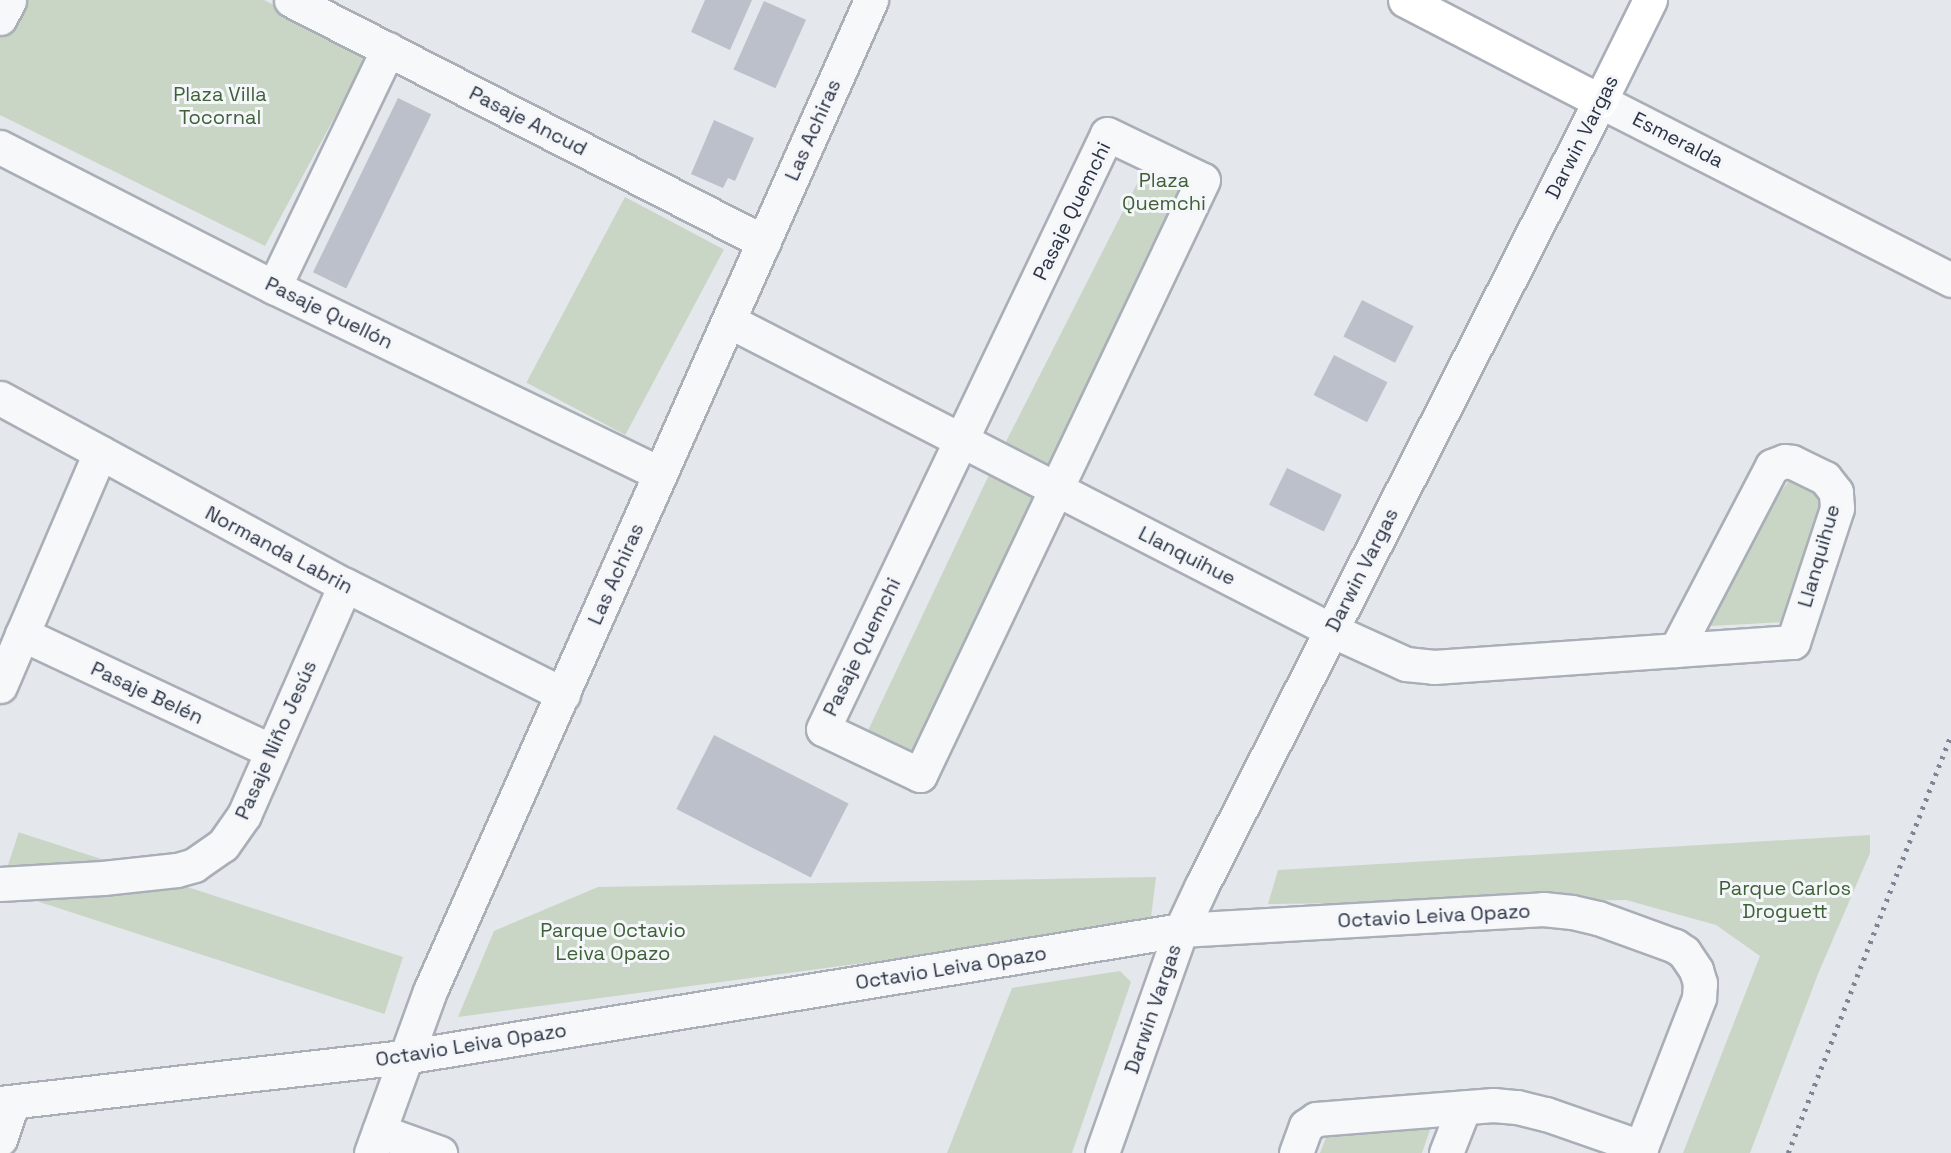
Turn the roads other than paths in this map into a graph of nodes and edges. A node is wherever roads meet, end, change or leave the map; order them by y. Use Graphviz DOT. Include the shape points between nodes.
graph roads {
  1 [pos="9,0"];
  2 [pos="291,0"];
  3 [pos="1405,0"];
  4 [pos="1650,0"];
  5 [pos="863,3"];
  6 [pos="0,18"];
  7 [pos="388,49"];
  8 [pos="1600,100"];
  9 [pos="0,147"];
  10 [pos="764,242"];
  11 [pos="1951,280"];
  12 [pos="274,287"];
  13 [pos="729,321"];
  14 [pos="0,398"];
  15 [pos="961,440"];
  16 [pos="100,453"];
  17 [pos="660,474"];
  18 [pos="1057,489"];
  19 [pos="345,585"];
  20 [pos="1331,630"];
  21 [pos="22,634"];
  22 [pos="1676,650"];
  23 [pos="0,686"];
  24 [pos="563,694"];
  25 [pos="272,751"];
  26 [pos="0,884"];
  27 [pos="1181,930"];
  28 [pos="404,1057"];
  29 [pos="6,1103"];
  30 [pos="1464,1107"];
  31 [pos="0,1139"];
  32 [pos="375,1142"];
  33 [pos="1640,1150"];
  34 [pos="440,1153"];
  35 [pos="1102,1153"];
  36 [pos="1296,1153"];
  37 [pos="1446,1153"];
  1 -- 6 [label="street"];
  2 -- 7 [label="street, Pasaje Ancud"];
  3 -- 8 [label="main road, Esmeralda"];
  4 -- 8 [label="main road, Darwin Vargas"];
  5 -- 10 [label="street, Las Achiras"];
  7 -- 10 [label="street, Pasaje Ancud"];
  7 -- 12 [label="street"];
  8 -- 11 [label="street, Esmeralda"];
  8 -- 20 [label="street, Darwin Vargas"];
  9 -- 12 [label="street, Pasaje Quellón"];
  10 -- 13 [label="street, Las Achiras"];
  12 -- 17 [label="street, Pasaje Quellón"];
  13 -- 15 [label="street, Llanquihue"];
  13 -- 17 [label="street, Las Achiras"];
  14 -- 16 [label="street, Normanda Labrin"];
  15 -- 18 [label="street, Llanquihue"];
  15 -- 18 [label="street, Pasaje Quemchi" via="823,729 920,775"];
  15 -- 18 [label="street, Pasaje Quemchi" via="1107,134 1203,180"];
  16 -- 19 [label="street, Normanda Labrin"];
  16 -- 21 [label="street"];
  17 -- 24 [label="street, Las Achiras"];
  18 -- 20 [label="street, Llanquihue"];
  19 -- 24 [label="street, Normanda Labrin"];
  19 -- 25 [label="street, Pasaje Niño Jesús"];
  20 -- 22 [label="street, Llanquihue" via="1406,664 1434,667"];
  20 -- 27 [label="street, Darwin Vargas"];
  21 -- 23 [label="street"];
  21 -- 25 [label="street, Pasaje Belén"];
  22 -- 22 [label="street, Llanquihue" via="1772,466 1792,462 1825,478 1836,492 1837,508 1793,642"];
  24 -- 28 [label="street, Las Achiras"];
  25 -- 26 [label="street, Pasaje Niño Jesús" via="235,831 223,845 194,865 103,878"];
  27 -- 28 [label="street, Octavio Leiva Opazo"];
  27 -- 33 [label="street, Octavio Leiva Opazo" via="1558,910 1598,918 1675,945 1696,970 1699,998"];
  27 -- 35 [label="street, Darwin Vargas"];
  28 -- 29 [label="street, Octavio Leiva Opazo"];
  28 -- 32 [label="street, Las Achiras"];
  29 -- 31 [label="street"];
  30 -- 33 [label="street" via="1493,1105 1532,1110"];
  30 -- 36 [label="street" via="1316,1119 1306,1126"];
  30 -- 37 [label="street"];
  32 -- 34 [label="street"];
}
